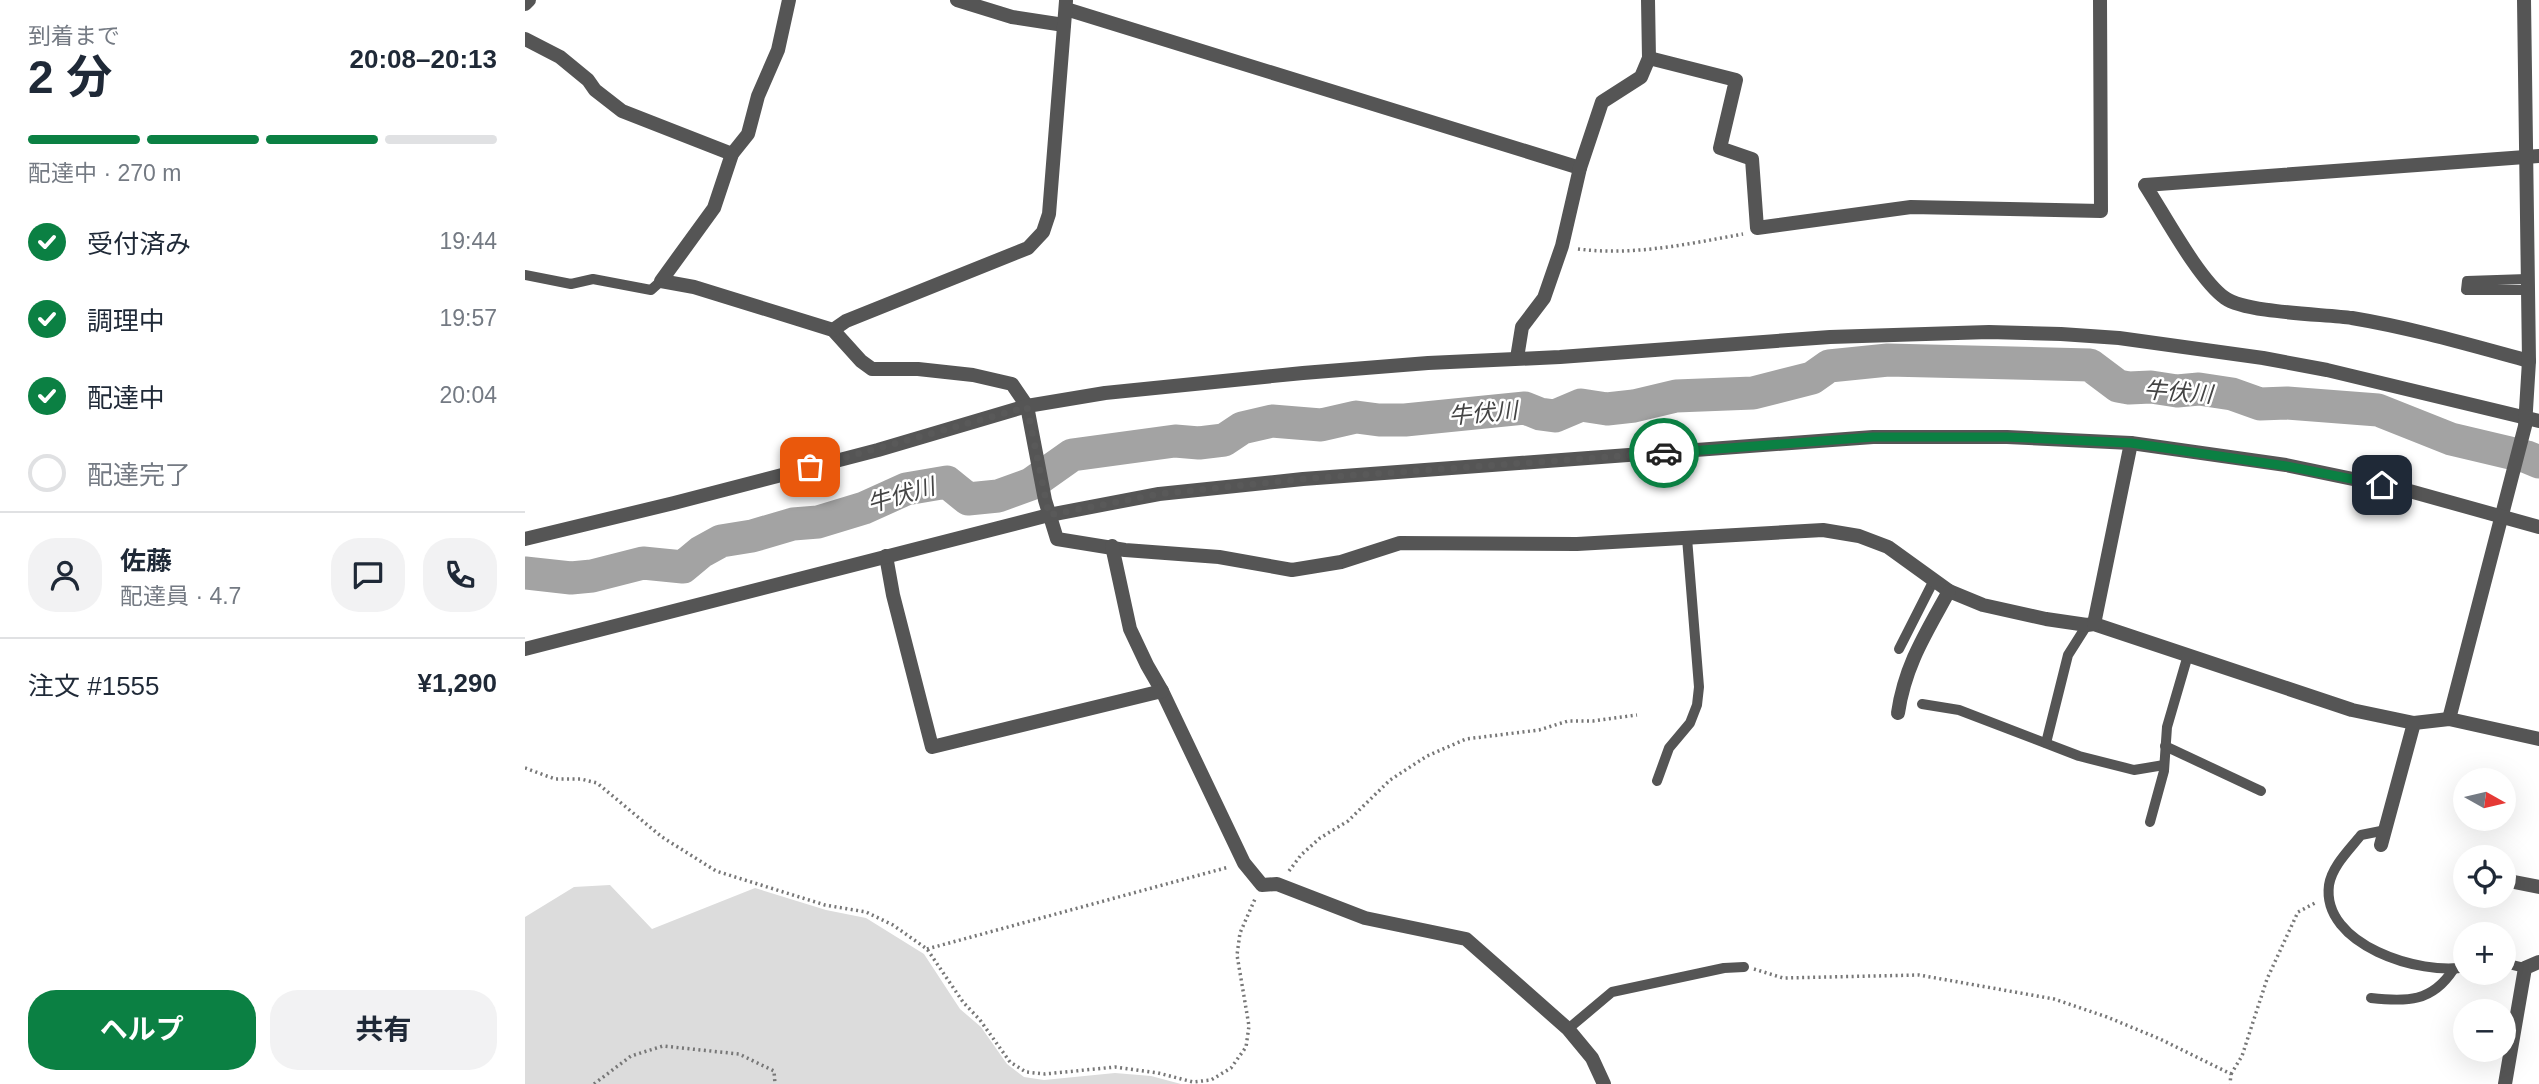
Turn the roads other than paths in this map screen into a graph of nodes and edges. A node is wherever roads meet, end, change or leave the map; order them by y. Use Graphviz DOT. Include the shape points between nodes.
graph roads {
  1 [pos="529,0"];
  2 [pos="789,0"];
  3 [pos="957,0"];
  4 [pos="1648,0"];
  5 [pos="2100,0"];
  6 [pos="2524,0"];
  7 [pos="525,4"];
  8 [pos="1066,5"];
  9 [pos="1064,25"];
  10 [pos="525,39"];
  11 [pos="1649,58"];
  12 [pos="731,154"];
  13 [pos="2532,156"];
  14 [pos="1580,169"];
  15 [pos="525,275"];
  16 [pos="661,281"];
  17 [pos="2527,284"];
  18 [pos="833,330"];
  19 [pos="1517,358"];
  20 [pos="2529,362"];
  21 [pos="1027,407"];
  22 [pos="2530,422"];
  23 [pos="2131,443"];
  24 [pos="1047,508"];
  25 [pos="2502,510"];
  26 [pos="2539,527"];
  27 [pos="1687,538"];
  28 [pos="525,539"];
  29 [pos="1112,547"];
  30 [pos="886,556"];
  31 [pos="1934,580"];
  32 [pos="1949,591"];
  33 [pos="2090,625"];
  34 [pos="525,649"];
  35 [pos="1899,649"];
  36 [pos="2188,655"];
  37 [pos="1163,691"];
  38 [pos="1922,704"];
  39 [pos="1898,713"];
  40 [pos="2449,719"];
  41 [pos="2414,723"];
  42 [pos="2539,739"];
  43 [pos="2046,743"];
  44 [pos="2165,747"];
  45 [pos="2164,765"];
  46 [pos="1657,781"];
  47 [pos="2261,790"];
  48 [pos="2150,822"];
  49 [pos="2386,830"];
  50 [pos="2381,845"];
  51 [pos="2516,882"];
  52 [pos="2539,887"];
  53 [pos="2539,962"];
  54 [pos="2516,966"];
  55 [pos="1744,967"];
  56 [pos="2525,968"];
  57 [pos="2453,970"];
  58 [pos="2371,998"];
  59 [pos="1569,1028"];
  60 [pos="1604,1084"];
  61 [pos="2505,1084"];
  1 -- 7 [label="street"];
  2 -- 12 [label="street" via="778,50 748,134"];
  3 -- 9 [label="street" via="1012,17"];
  4 -- 11 [label="street"];
  5 -- 11 [label="street" via="2101,211 1911,207 1757,228 1752,159 1720,148 1736,80"];
  6 -- 13 [label="street"];
  8 -- 9 [label="street"];
  8 -- 14 [label="street"];
  9 -- 18 [label="street" via="1049,214 1043,232 1028,248"];
  10 -- 12 [label="street" via="560,57 622,111"];
  11 -- 14 [label="street" via="1641,77 1602,103"];
  12 -- 16 [label="street" via="714,208"];
  13 -- 17 [label="street"];
  13 -- 20 [label="street" via="2145,185 2199,268 2228,301 2430,333"];
  14 -- 19 [label="street" via="1562,246 1544,299 1523,327"];
  15 -- 16 [label="lane" via="571,284 593,279 651,290"];
  16 -- 18 [label="street"];
  17 -- 17 [label="lane" via="2466,290 2467,281"];
  17 -- 20 [label="street"];
  18 -- 21 [label="street" via="872,369 918,369 1013,384"];
  19 -- 21 [label="street" via="1303,373 1105,393"];
  19 -- 22 [label="street" via="1830,337 2061,334 2119,338 2327,370"];
  20 -- 22 [label="street"];
  21 -- 24 [label="street"];
  21 -- 28 [label="street" via="878,450"];
  22 -- 25 [label="street"];
  23 -- 24 [label="street" via="1873,437 1303,479"];
  23 -- 25 [label="street" via="2286,466"];
  23 -- 33 [label="street"];
  24 -- 29 [label="street" via="1057,539"];
  24 -- 30 [label="street"];
  25 -- 26 [label="street"];
  25 -- 40 [label="street"];
  27 -- 29 [label="street" via="1577,544 1400,543 1341,562 1292,570 1219,556"];
  27 -- 31 [label="street" via="1823,530 1859,536 1888,547"];
  27 -- 46 [label="lane" via="1697,705 1690,723 1669,748"];
  29 -- 37 [label="street" via="1131,629"];
  30 -- 34 [label="street"];
  30 -- 37 [label="street" via="932,747"];
  31 -- 32 [label="street"];
  31 -- 35 [label="lane"];
  32 -- 33 [label="street" via="1983,605"];
  32 -- 39 [label="street" via="1910,663"];
  33 -- 36 [label="street"];
  33 -- 43 [label="lane" via="2068,655"];
  36 -- 41 [label="street" via="2352,710"];
  36 -- 44 [label="lane"];
  37 -- 59 [label="street" via="1244,863 1269,884 1365,918 1466,939"];
  38 -- 43 [label="lane" via="1959,710"];
  40 -- 41 [label="street"];
  40 -- 42 [label="street"];
  41 -- 49 [label="street"];
  43 -- 45 [label="lane" via="2134,770"];
  44 -- 45 [label="lane"];
  44 -- 47 [label="lane"];
  45 -- 48 [label="lane"];
  49 -- 50 [label="street"];
  49 -- 57 [label="lane" via="2361,835 2334,870 2329,885 2335,916 2360,943 2386,956"];
  51 -- 52 [label="street"];
  53 -- 56 [label="street"];
  54 -- 56 [label="lane"];
  55 -- 59 [label="lane" via="1612,992"];
  56 -- 61 [label="street"];
  57 -- 58 [label="lane" via="2442,986 2426,996"];
  59 -- 60 [label="street" via="1592,1058"];
}
